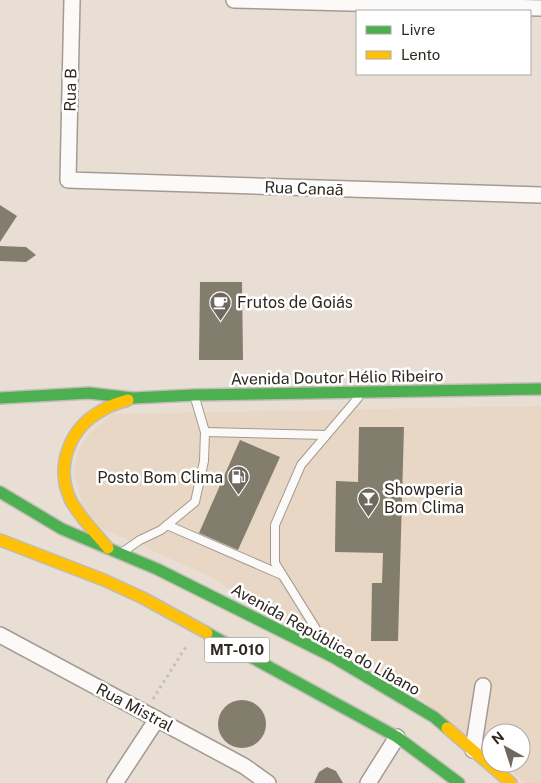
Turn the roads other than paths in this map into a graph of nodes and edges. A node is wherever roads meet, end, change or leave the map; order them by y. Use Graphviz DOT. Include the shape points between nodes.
graph roads {
  1 [pos="72,0"];
  2 [pos="234,0"];
  3 [pos="541,8"];
  4 [pos="68,180"];
  5 [pos="541,195"];
  6 [pos="541,389"];
  7 [pos="363,392"];
  8 [pos="194,395"];
  9 [pos="0,398"];
  10 [pos="133,398"];
  11 [pos="205,432"];
  12 [pos="325,435"];
  13 [pos="0,492"];
  14 [pos="167,525"];
  15 [pos="0,540"];
  16 [pos="108,548"];
  17 [pos="120,554"];
  18 [pos="282,575"];
  19 [pos="0,635"];
  20 [pos="333,657"];
  21 [pos="483,686"];
  22 [pos="151,716"];
  23 [pos="397,738"];
  24 [pos="473,750"];
  25 [pos="115,783"];
  26 [pos="268,783"];
  27 [pos="368,783"];
  28 [pos="459,783"];
  29 [pos="511,783"];
  1 -- 4 [label="street, Rua B"];
  2 -- 3 [label="street"];
  4 -- 5 [label="street, Rua Canaã"];
  6 -- 7 [label="main road, Avenida Doutor Hélio Ribeiro"];
  7 -- 8 [label="main road, Avenida Doutor Hélio Ribeiro"];
  7 -- 12 [label="lane"];
  8 -- 10 [label="main road, Avenida Doutor Hélio Ribeiro"];
  8 -- 11 [label="lane"];
  9 -- 10 [label="main road" via="89,394"];
  10 -- 16 [label="main road, MT-010" via="100,411 83,424 66,452 62,469 72,502"];
  11 -- 12 [label="lane"];
  11 -- 14 [label="lane" via="204,461 195,502"];
  12 -- 18 [label="lane" via="301,465 275,524 275,563"];
  13 -- 16 [label="main road, Avenida República do Líbano" via="62,529"];
  14 -- 17 [label="lane"];
  14 -- 18 [label="lane"];
  15 -- 23 [label="main road, MT-010" via="143,598"];
  16 -- 17 [label="main road, Avenida República do Líbano / MT-010"];
  17 -- 20 [label="main road, Avenida República do Líbano / MT-010" via="198,588"];
  18 -- 20 [label="lane"];
  19 -- 22 [label="street, Rua Mistral"];
  20 -- 24 [label="main road, Avenida República do Líbano / MT-010" via="434,717"];
  21 -- 24 [label="street"];
  22 -- 25 [label="street"];
  22 -- 26 [label="street, Rua Mistral" via="244,766"];
  23 -- 27 [label="street"];
  23 -- 28 [label="main road, MT-010"];
  24 -- 29 [label="main road, Avenida República do Líbano / MT-010"];
}
